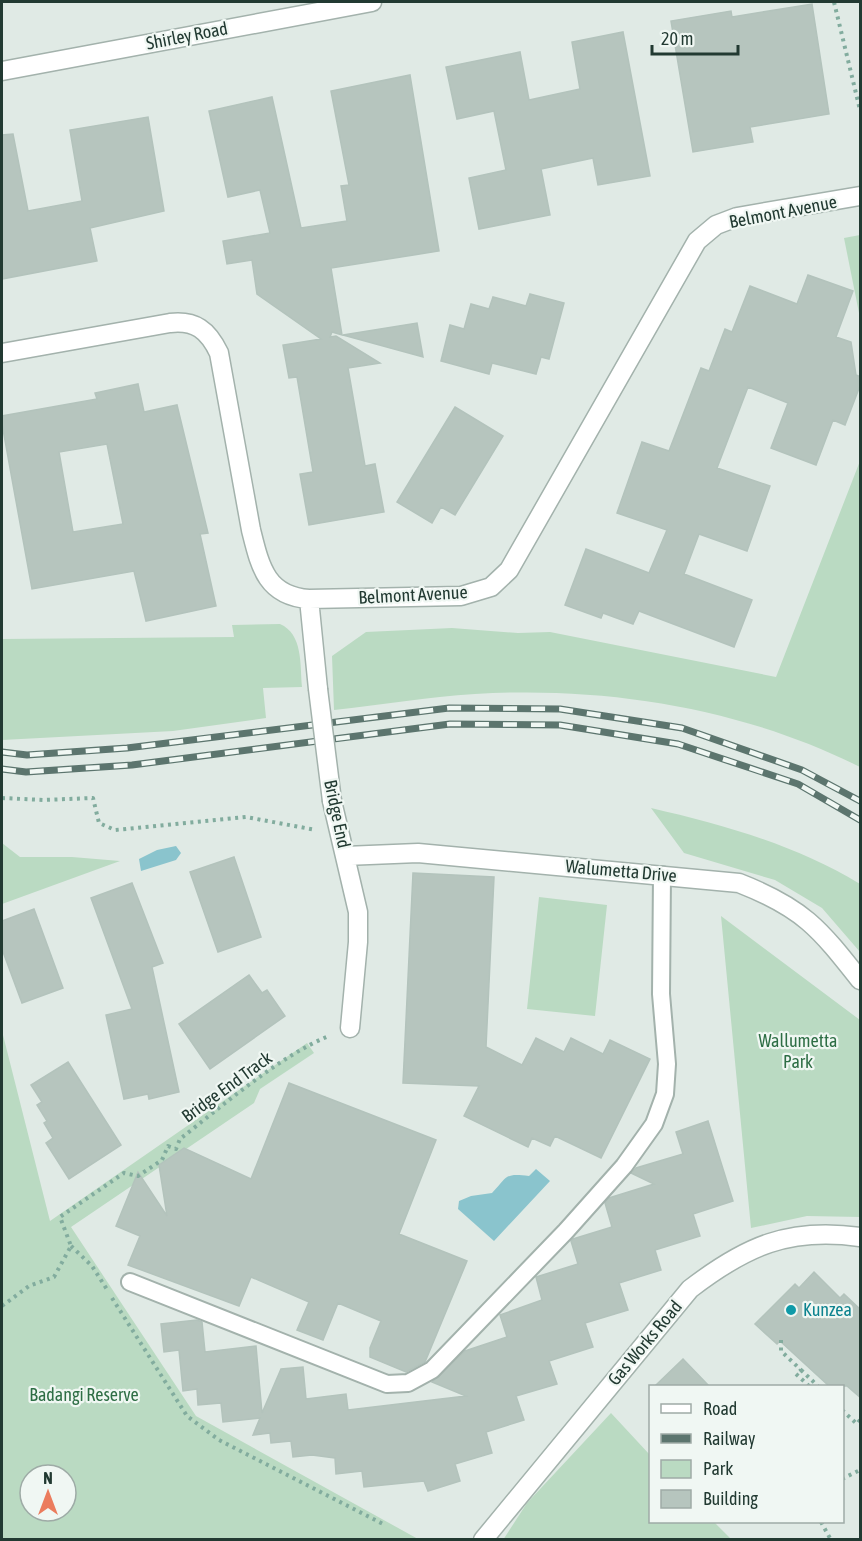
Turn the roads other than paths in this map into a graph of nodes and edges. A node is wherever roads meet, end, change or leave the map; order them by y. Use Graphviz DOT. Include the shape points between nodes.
graph roads {
  1 [pos="372,2"];
  2 [pos="2,71"];
  3 [pos="861,196"];
  4 [pos="2,353"];
  5 [pos="309,599"];
  6 [pos="345,856"];
  7 [pos="662,875"];
  8 [pos="861,980"];
  9 [pos="350,1028"];
  10 [pos="861,1237"];
  11 [pos="130,1282"];
  12 [pos="483,1539"];
  1 -- 2 [label="street, Shirley Road"];
  3 -- 5 [label="street, Belmont Avenue" via="737,218 716,225 697,241 509,570 490,587 461,596"];
  4 -- 5 [label="street, Belmont Avenue" via="176,322 195,324 206,331 223,369 258,559 281,592"];
  5 -- 6 [label="street, Bridge End, bridge" via="332,801"];
  6 -- 7 [label="street, Walumetta Drive" via="418,853"];
  6 -- 9 [label="street, Bridge End" via="357,912 358,942"];
  7 -- 8 [label="street, Walumetta Drive" via="739,884 772,896 820,930"];
  7 -- 11 [label="lane" via="661,994 666,1074 665,1094 654,1124 624,1166 566,1231 432,1370 408,1383 387,1384"];
  10 -- 12 [label="street, Gas Works Road" via="800,1235 753,1247 690,1289"];
}
